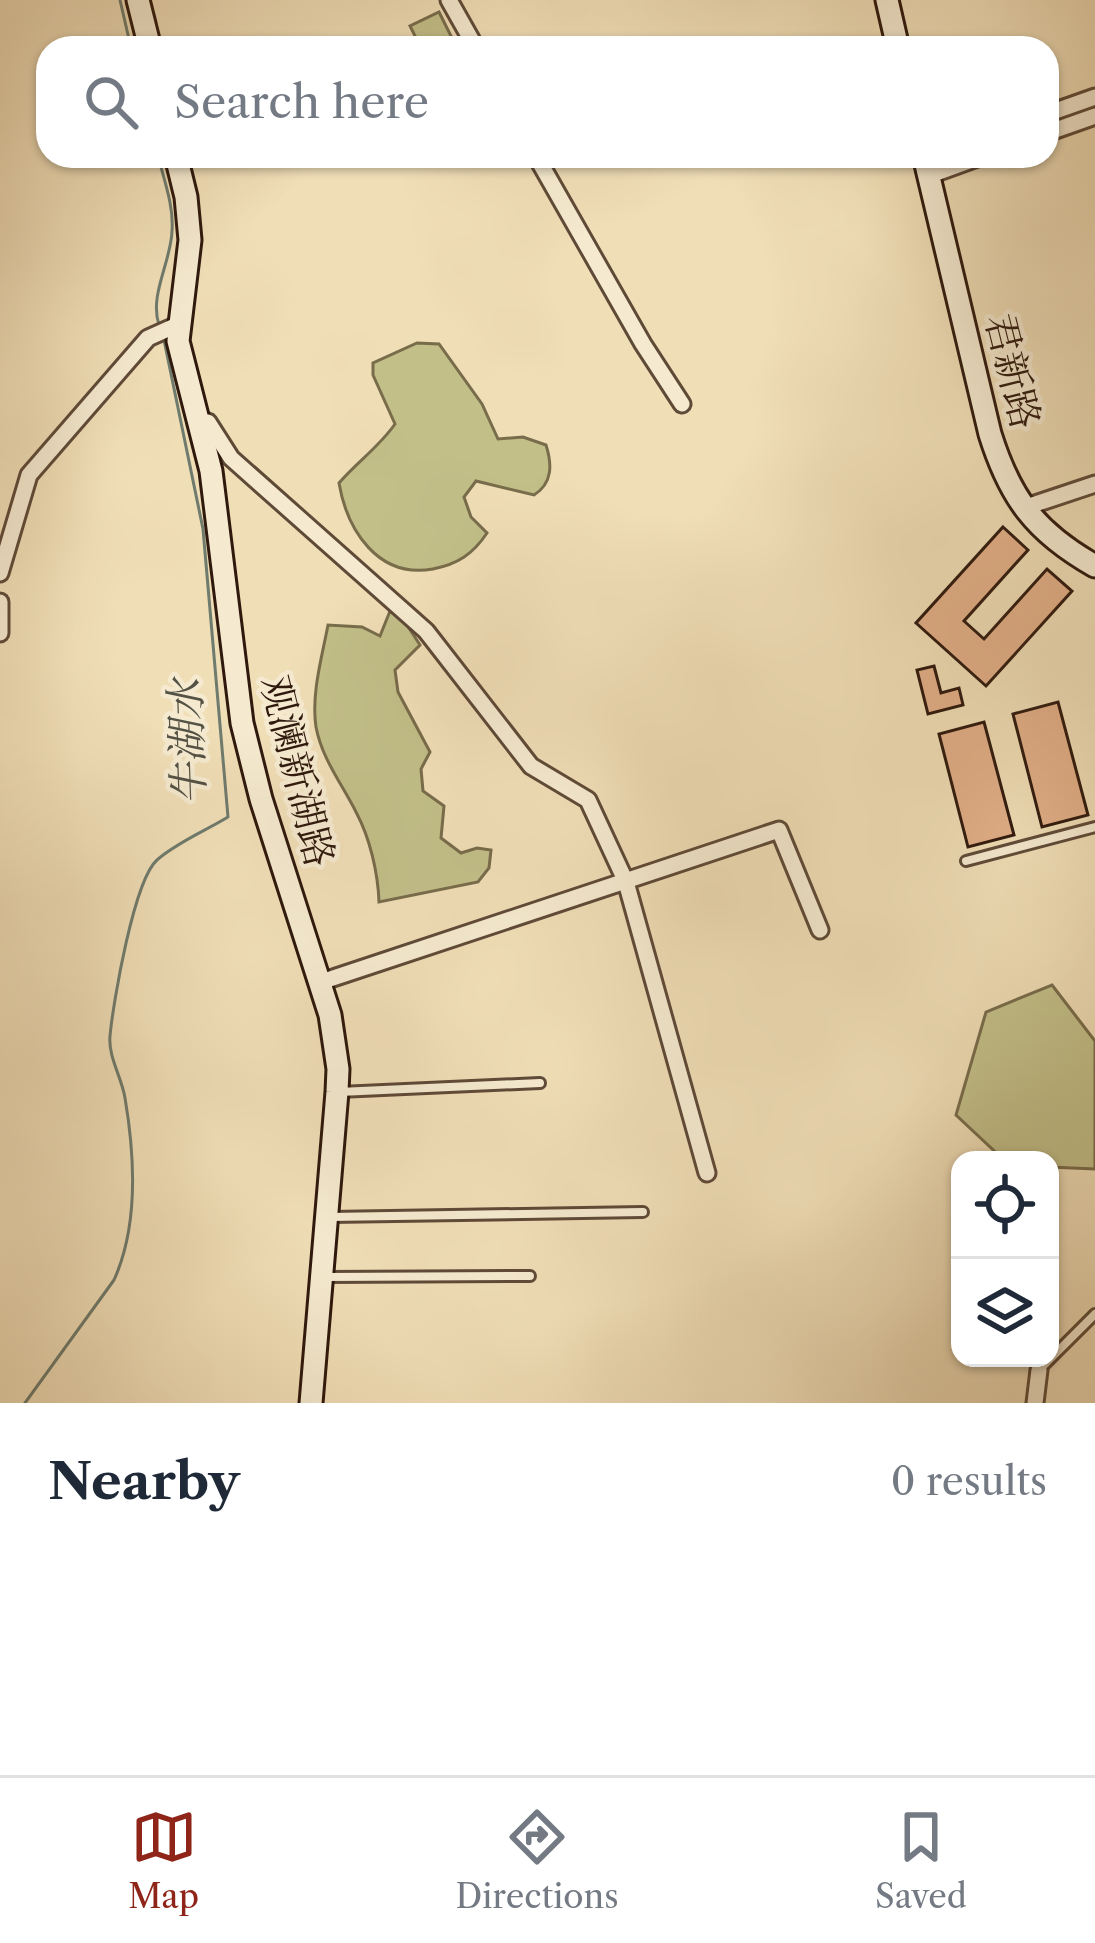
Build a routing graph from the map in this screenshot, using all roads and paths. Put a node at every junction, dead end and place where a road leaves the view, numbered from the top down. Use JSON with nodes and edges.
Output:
{"nodes":[{"id":1,"x":138,"y":0,"type":"edge"},
{"id":2,"x":449,"y":0,"type":"edge"},
{"id":3,"x":887,"y":0,"type":"edge"},
{"id":4,"x":147,"y":36,"type":"edge"},
{"id":5,"x":469,"y":36,"type":"edge"},
{"id":6,"x":895,"y":36,"type":"edge"},
{"id":7,"x":1095,"y":97,"type":"edge"},
{"id":8,"x":1059,"y":110,"type":"edge"},
{"id":9,"x":1095,"y":116,"type":"edge"},
{"id":10,"x":1059,"y":129,"type":"edge"},
{"id":11,"x":179,"y":168,"type":"edge"},
{"id":12,"x":543,"y":168,"type":"edge"},
{"id":13,"x":929,"y":168,"type":"edge"},
{"id":14,"x":173,"y":327,"type":"junction"},
{"id":15,"x":682,"y":404,"type":"dead end"},
{"id":16,"x":208,"y":422,"type":"dead end"},
{"id":17,"x":1095,"y":484,"type":"edge"},
{"id":18,"x":1023,"y":508,"type":"junction"},
{"id":19,"x":1095,"y":566,"type":"edge"},
{"id":20,"x":0,"y":573,"type":"edge"},
{"id":21,"x":0,"y":602,"type":"edge"},
{"id":22,"x":0,"y":633,"type":"edge"},
{"id":23,"x":1095,"y":827,"type":"edge"},
{"id":24,"x":966,"y":861,"type":"dead end"},
{"id":25,"x":626,"y":881,"type":"junction"},
{"id":26,"x":820,"y":930,"type":"dead end"},
{"id":27,"x":321,"y":982,"type":"junction"},
{"id":28,"x":540,"y":1083,"type":"dead end"},
{"id":29,"x":338,"y":1092,"type":"junction"},
{"id":30,"x":706,"y":1173,"type":"dead end"},
{"id":31,"x":644,"y":1211,"type":"dead end"},
{"id":32,"x":329,"y":1217,"type":"junction"},
{"id":33,"x":530,"y":1276,"type":"dead end"},
{"id":34,"x":324,"y":1277,"type":"junction"},
{"id":35,"x":1095,"y":1314,"type":"edge"},
{"id":36,"x":1060,"y":1349,"type":"joint"},
{"id":37,"x":1039,"y":1370,"type":"joint"},
{"id":38,"x":311,"y":1403,"type":"edge"},
{"id":39,"x":1035,"y":1403,"type":"edge"}],
"edges":[{"from":1,"to":4,"type":"street"},
{"from":2,"to":5,"type":"street"},
{"from":3,"to":6,"type":"street"},
{"from":7,"to":8,"type":"street"},
{"from":9,"to":10,"type":"street"},
{"from":11,"to":14,"type":"street","name":"观澜新湖路"},
{"from":12,"to":15,"type":"street"},
{"from":13,"to":18,"type":"street","name":"君新路"},
{"from":14,"to":20,"type":"street"},
{"from":14,"to":27,"type":"street","name":"观澜新湖路"},
{"from":16,"to":25,"type":"street"},
{"from":17,"to":18,"type":"street"},
{"from":18,"to":19,"type":"street","name":"君新路"},
{"from":21,"to":22,"type":"street"},
{"from":23,"to":24,"type":"lane"},
{"from":25,"to":26,"type":"street"},
{"from":25,"to":27,"type":"street"},
{"from":25,"to":30,"type":"street"},
{"from":27,"to":29,"type":"street","name":"观澜新湖路"},
{"from":28,"to":29,"type":"lane"},
{"from":29,"to":32,"type":"street","name":"观澜新湖路"},
{"from":31,"to":32,"type":"lane"},
{"from":32,"to":34,"type":"street","name":"观澜新湖路"},
{"from":33,"to":34,"type":"lane"},
{"from":34,"to":38,"type":"street","name":"观澜新湖路"},
{"from":35,"to":36,"type":"lane"},
{"from":36,"to":37,"type":"lane"},
{"from":37,"to":39,"type":"street"}]}
